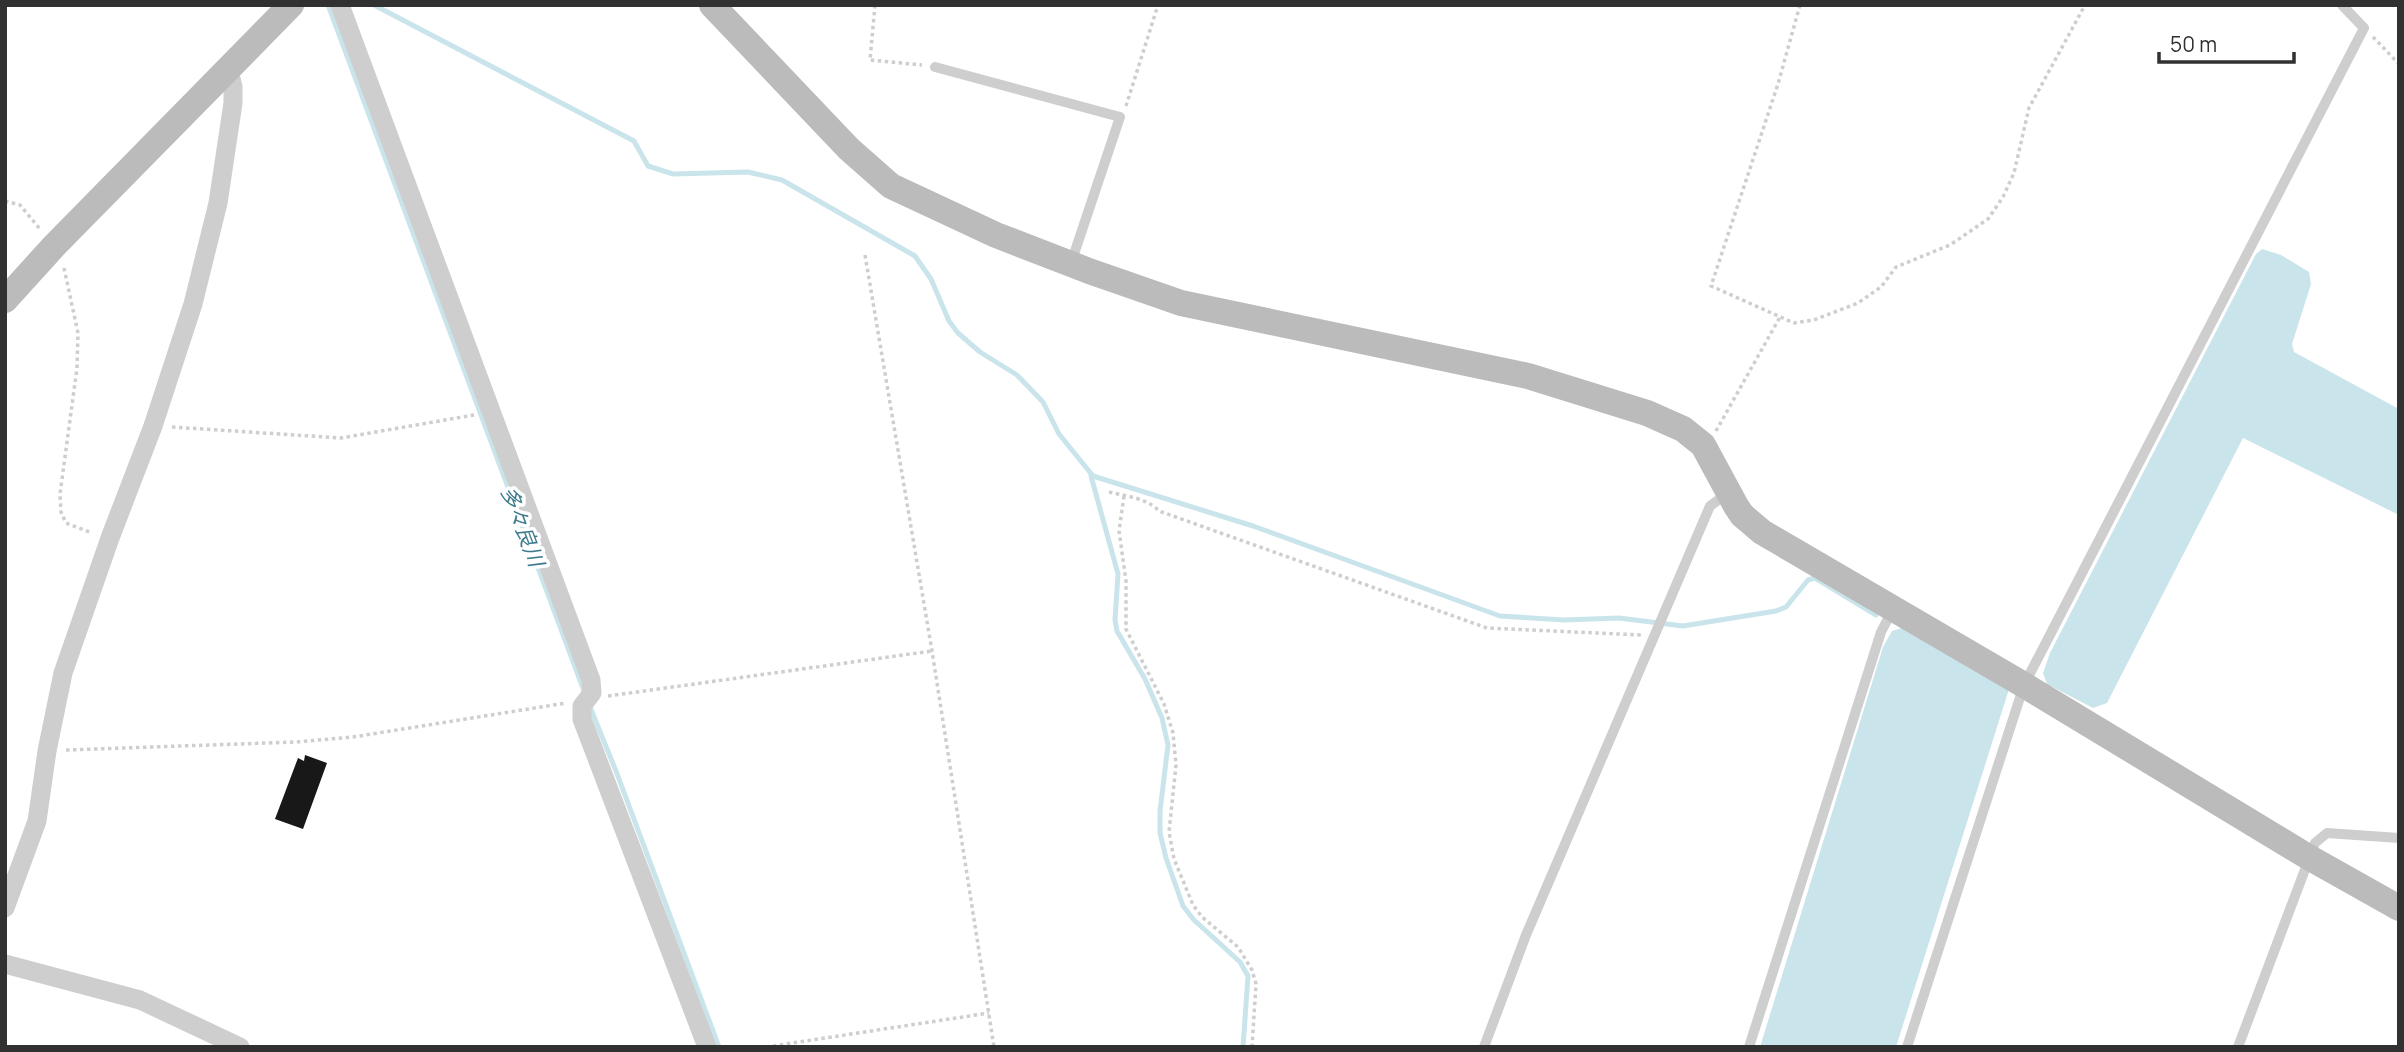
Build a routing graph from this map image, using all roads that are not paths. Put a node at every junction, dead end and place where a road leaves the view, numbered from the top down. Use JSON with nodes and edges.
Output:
{"nodes":[{"id":1,"x":291,"y":5,"type":"edge"},
{"id":2,"x":340,"y":5,"type":"edge"},
{"id":3,"x":712,"y":5,"type":"edge"},
{"id":4,"x":2342,"y":5,"type":"edge"},
{"id":5,"x":935,"y":67,"type":"road end"},
{"id":6,"x":229,"y":70,"type":"junction"},
{"id":7,"x":1071,"y":264,"type":"junction"},
{"id":8,"x":5,"y":300,"type":"edge"},
{"id":9,"x":1728,"y":492,"type":"junction"},
{"id":10,"x":1893,"y":609,"type":"junction"},
{"id":11,"x":2024,"y":685,"type":"junction"},
{"id":12,"x":2399,"y":838,"type":"edge"},
{"id":13,"x":2310,"y":858,"type":"junction"},
{"id":14,"x":5,"y":908,"type":"edge"},
{"id":15,"x":2399,"y":908,"type":"edge"},
{"id":16,"x":5,"y":964,"type":"edge"},
{"id":17,"x":240,"y":1047,"type":"edge"},
{"id":18,"x":707,"y":1047,"type":"edge"},
{"id":19,"x":1484,"y":1047,"type":"edge"},
{"id":20,"x":1749,"y":1047,"type":"edge"},
{"id":21,"x":1907,"y":1047,"type":"edge"},
{"id":22,"x":2238,"y":1047,"type":"edge"}],
"edges":[{"from":1,"to":6,"type":"street"},
{"from":2,"to":18,"type":"street"},
{"from":3,"to":7,"type":"street"},
{"from":4,"to":11,"type":"lane"},
{"from":5,"to":7,"type":"lane"},
{"from":6,"to":8,"type":"street"},
{"from":6,"to":14,"type":"street"},
{"from":7,"to":9,"type":"street"},
{"from":9,"to":10,"type":"street"},
{"from":9,"to":19,"type":"lane"},
{"from":10,"to":11,"type":"street"},
{"from":10,"to":20,"type":"lane"},
{"from":11,"to":13,"type":"street"},
{"from":11,"to":21,"type":"lane"},
{"from":12,"to":13,"type":"lane"},
{"from":13,"to":15,"type":"street"},
{"from":13,"to":22,"type":"lane"},
{"from":16,"to":17,"type":"street"}]}
